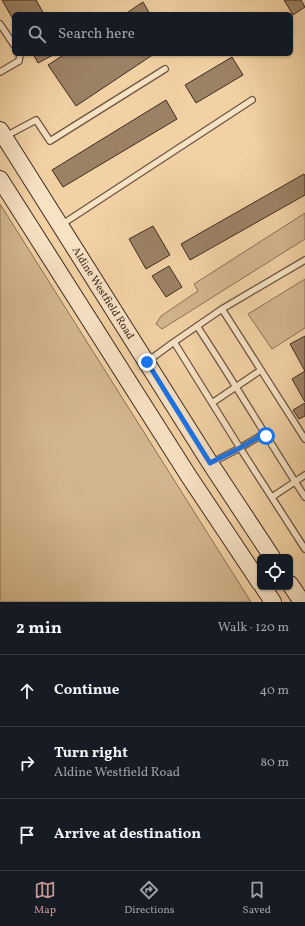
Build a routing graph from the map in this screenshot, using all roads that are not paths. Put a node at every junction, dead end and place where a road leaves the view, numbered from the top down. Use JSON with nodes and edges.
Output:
{"nodes":[{"id":1,"x":0,"y":24,"type":"edge"},
{"id":2,"x":12,"y":42,"type":"edge"},
{"id":3,"x":20,"y":56,"type":"edge"},
{"id":4,"x":165,"y":69,"type":"dead end"},
{"id":5,"x":0,"y":72,"type":"edge"},
{"id":6,"x":252,"y":100,"type":"dead end"},
{"id":7,"x":2,"y":134,"type":"edge"},
{"id":8,"x":0,"y":179,"type":"edge"},
{"id":9,"x":33,"y":181,"type":"junction"},
{"id":10,"x":10,"y":195,"type":"junction"},
{"id":11,"x":61,"y":225,"type":"junction"},
{"id":12,"x":305,"y":260,"type":"edge"},
{"id":13,"x":222,"y":309,"type":"junction"},
{"id":14,"x":121,"y":321,"type":"junction"},
{"id":15,"x":197,"y":326,"type":"junction"},
{"id":16,"x":98,"y":334,"type":"junction"},
{"id":17,"x":174,"y":342,"type":"junction"},
{"id":18,"x":147,"y":362,"type":"junction"},
{"id":19,"x":261,"y":370,"type":"junction"},
{"id":20,"x":236,"y":386,"type":"junction"},
{"id":21,"x":212,"y":403,"type":"junction"},
{"id":22,"x":265,"y":433,"type":"junction"},
{"id":23,"x":305,"y":439,"type":"edge"},
{"id":24,"x":240,"y":448,"type":"junction"},
{"id":25,"x":210,"y":463,"type":"junction"},
{"id":26,"x":188,"y":475,"type":"junction"},
{"id":27,"x":305,"y":475,"type":"edge"},
{"id":28,"x":295,"y":481,"type":"junction"},
{"id":29,"x":272,"y":497,"type":"junction"},
{"id":30,"x":305,"y":497,"type":"edge"},
{"id":31,"x":305,"y":549,"type":"edge"},
{"id":32,"x":270,"y":554,"type":"edge"},
{"id":33,"x":257,"y":578,"type":"edge"},
{"id":34,"x":293,"y":588,"type":"edge"},
{"id":35,"x":265,"y":590,"type":"edge"},
{"id":36,"x":301,"y":600,"type":"edge"},
{"id":37,"x":273,"y":602,"type":"edge"}],
"edges":[{"from":1,"to":2,"type":"lane"},
{"from":3,"to":5,"type":"lane"},
{"from":4,"to":7,"type":"lane"},
{"from":6,"to":11,"type":"lane"},
{"from":7,"to":9,"type":"main road","name":"Aldine Westfield Road"},
{"from":8,"to":10,"type":"main road"},
{"from":9,"to":10,"type":"main road"},
{"from":9,"to":11,"type":"main road","name":"Aldine Westfield Road"},
{"from":10,"to":16,"type":"main road"},
{"from":11,"to":14,"type":"main road","name":"Aldine Westfield Road"},
{"from":12,"to":13,"type":"lane"},
{"from":13,"to":15,"type":"lane"},
{"from":13,"to":19,"type":"lane"},
{"from":14,"to":16,"type":"main road"},
{"from":14,"to":18,"type":"main road","name":"Aldine Westfield Road"},
{"from":15,"to":17,"type":"lane"},
{"from":15,"to":20,"type":"lane"},
{"from":16,"to":26,"type":"main road"},
{"from":17,"to":18,"type":"lane"},
{"from":17,"to":21,"type":"lane"},
{"from":18,"to":25,"type":"main road","name":"Aldine Westfield Road"},
{"from":19,"to":20,"type":"lane"},
{"from":19,"to":23,"type":"lane"},
{"from":20,"to":21,"type":"lane"},
{"from":20,"to":22,"type":"lane"},
{"from":21,"to":24,"type":"lane"},
{"from":22,"to":24,"type":"lane"},
{"from":22,"to":28,"type":"lane"},
{"from":24,"to":25,"type":"lane"},
{"from":24,"to":29,"type":"lane"},
{"from":25,"to":26,"type":"main road"},
{"from":25,"to":32,"type":"main road","name":"Aldine Westfield Road"},
{"from":26,"to":33,"type":"main road"},
{"from":27,"to":28,"type":"lane"},
{"from":28,"to":29,"type":"lane"},
{"from":28,"to":30,"type":"lane"},
{"from":29,"to":31,"type":"lane"},
{"from":34,"to":36,"type":"main road"},
{"from":35,"to":37,"type":"main road"}]}
